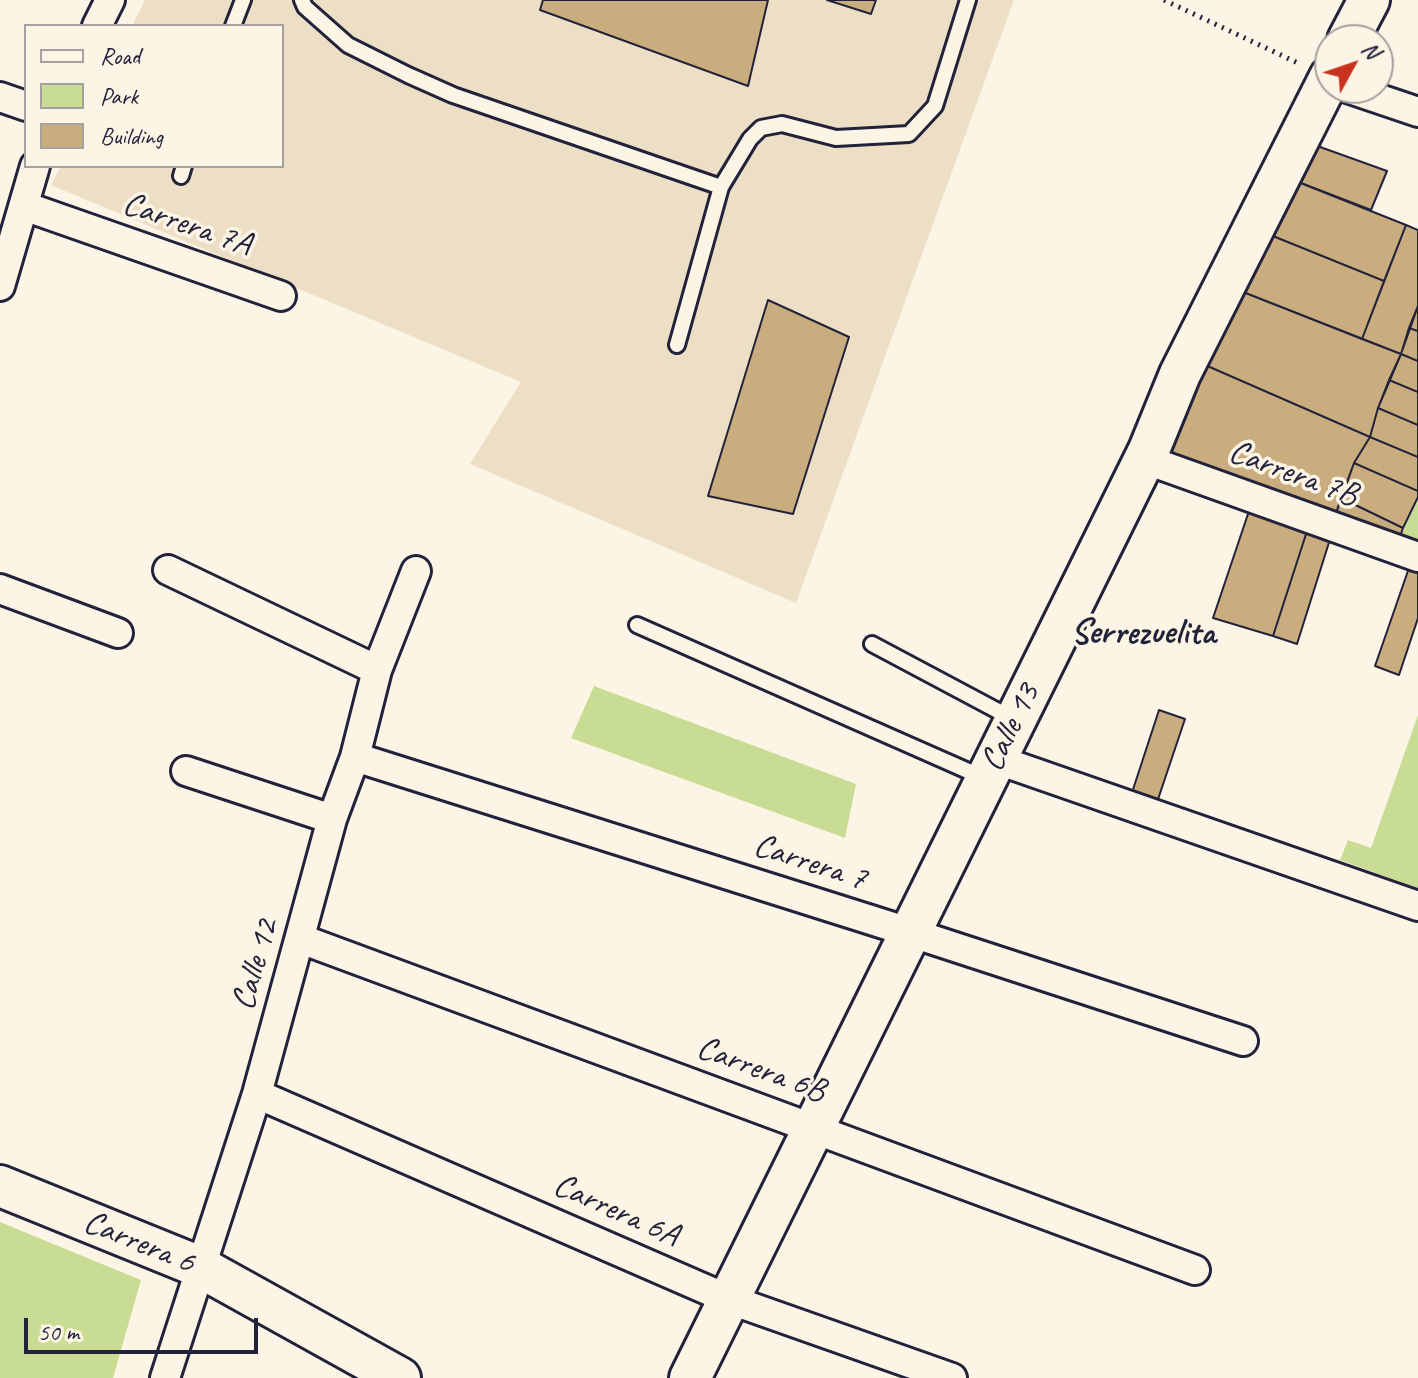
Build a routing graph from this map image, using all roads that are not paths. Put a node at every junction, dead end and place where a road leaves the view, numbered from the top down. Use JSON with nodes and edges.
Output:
{"nodes":[{"id":1,"x":110,"y":0,"type":"edge"},
{"id":2,"x":243,"y":0,"type":"edge"},
{"id":3,"x":302,"y":0,"type":"edge"},
{"id":4,"x":968,"y":0,"type":"edge"},
{"id":5,"x":1369,"y":0,"type":"edge"},
{"id":6,"x":98,"y":24,"type":"edge"},
{"id":7,"x":234,"y":24,"type":"edge"},
{"id":8,"x":1356,"y":24,"type":"edge"},
{"id":9,"x":0,"y":97,"type":"edge"},
{"id":10,"x":1394,"y":103,"type":"edge"},
{"id":11,"x":1322,"y":104,"type":"edge"},
{"id":12,"x":24,"y":105,"type":"edge"},
{"id":13,"x":1418,"y":112,"type":"edge"},
{"id":14,"x":34,"y":168,"type":"edge"},
{"id":15,"x":721,"y":187,"type":"junction"},
{"id":16,"x":24,"y":206,"type":"junction"},
{"id":17,"x":0,"y":286,"type":"edge"},
{"id":18,"x":281,"y":296,"type":"dead end"},
{"id":19,"x":677,"y":345,"type":"dead end"},
{"id":20,"x":1144,"y":459,"type":"junction"},
{"id":21,"x":1418,"y":557,"type":"edge"},
{"id":22,"x":168,"y":570,"type":"dead end"},
{"id":23,"x":416,"y":571,"type":"dead end"},
{"id":24,"x":0,"y":589,"type":"edge"},
{"id":25,"x":637,"y":625,"type":"dead end"},
{"id":26,"x":118,"y":633,"type":"dead end"},
{"id":27,"x":872,"y":644,"type":"dead end"},
{"id":28,"x":377,"y":670,"type":"junction"},
{"id":29,"x":1015,"y":720,"type":"junction"},
{"id":30,"x":355,"y":757,"type":"junction"},
{"id":31,"x":990,"y":769,"type":"junction"},
{"id":32,"x":186,"y":771,"type":"dead end"},
{"id":33,"x":332,"y":819,"type":"junction"},
{"id":34,"x":1418,"y":906,"type":"edge"},
{"id":35,"x":909,"y":932,"type":"junction"},
{"id":36,"x":301,"y":939,"type":"junction"},
{"id":37,"x":1243,"y":1041,"type":"dead end"},
{"id":38,"x":257,"y":1094,"type":"junction"},
{"id":39,"x":813,"y":1127,"type":"junction"},
{"id":40,"x":0,"y":1186,"type":"edge"},
{"id":41,"x":200,"y":1267,"type":"junction"},
{"id":42,"x":1195,"y":1270,"type":"dead end"},
{"id":43,"x":728,"y":1299,"type":"junction"},
{"id":44,"x":165,"y":1378,"type":"edge"},
{"id":45,"x":400,"y":1378,"type":"edge"},
{"id":46,"x":690,"y":1378,"type":"edge"},
{"id":47,"x":952,"y":1378,"type":"edge"}],
"edges":[{"from":1,"to":6,"type":"street"},
{"from":2,"to":7,"type":"lane"},
{"from":3,"to":15,"type":"lane"},
{"from":4,"to":15,"type":"lane"},
{"from":5,"to":8,"type":"main road"},
{"from":9,"to":12,"type":"street"},
{"from":10,"to":13,"type":"street"},
{"from":11,"to":20,"type":"main road","name":"Calle 13"},
{"from":14,"to":16,"type":"street"},
{"from":15,"to":19,"type":"lane"},
{"from":16,"to":17,"type":"street"},
{"from":16,"to":18,"type":"street","name":"Carrera 7A"},
{"from":20,"to":21,"type":"street","name":"Carrera 7B"},
{"from":20,"to":29,"type":"main road","name":"Calle 13"},
{"from":22,"to":28,"type":"street"},
{"from":23,"to":28,"type":"street","name":"Calle 12"},
{"from":24,"to":26,"type":"street"},
{"from":25,"to":31,"type":"lane"},
{"from":27,"to":29,"type":"lane"},
{"from":28,"to":30,"type":"street","name":"Calle 12"},
{"from":29,"to":31,"type":"main road","name":"Calle 13"},
{"from":30,"to":33,"type":"street","name":"Calle 12"},
{"from":30,"to":35,"type":"street","name":"Carrera 7"},
{"from":31,"to":34,"type":"street"},
{"from":31,"to":35,"type":"main road","name":"Calle 13"},
{"from":32,"to":33,"type":"street"},
{"from":33,"to":36,"type":"street","name":"Calle 12"},
{"from":35,"to":37,"type":"street","name":"Carrera 7"},
{"from":35,"to":39,"type":"main road","name":"Calle 13"},
{"from":36,"to":38,"type":"street","name":"Calle 12"},
{"from":36,"to":39,"type":"street","name":"Carrera 6B"},
{"from":38,"to":41,"type":"street","name":"Calle 12"},
{"from":38,"to":43,"type":"street","name":"Carrera 6A"},
{"from":39,"to":42,"type":"street","name":"Carrera 6B"},
{"from":39,"to":43,"type":"main road","name":"Calle 13"},
{"from":40,"to":41,"type":"main road","name":"Carrera 6"},
{"from":41,"to":44,"type":"street","name":"Calle 12"},
{"from":41,"to":45,"type":"main road","name":"Carrera 6"},
{"from":43,"to":46,"type":"main road","name":"Calle 13"},
{"from":43,"to":47,"type":"street","name":"Carrera 6A"}]}
